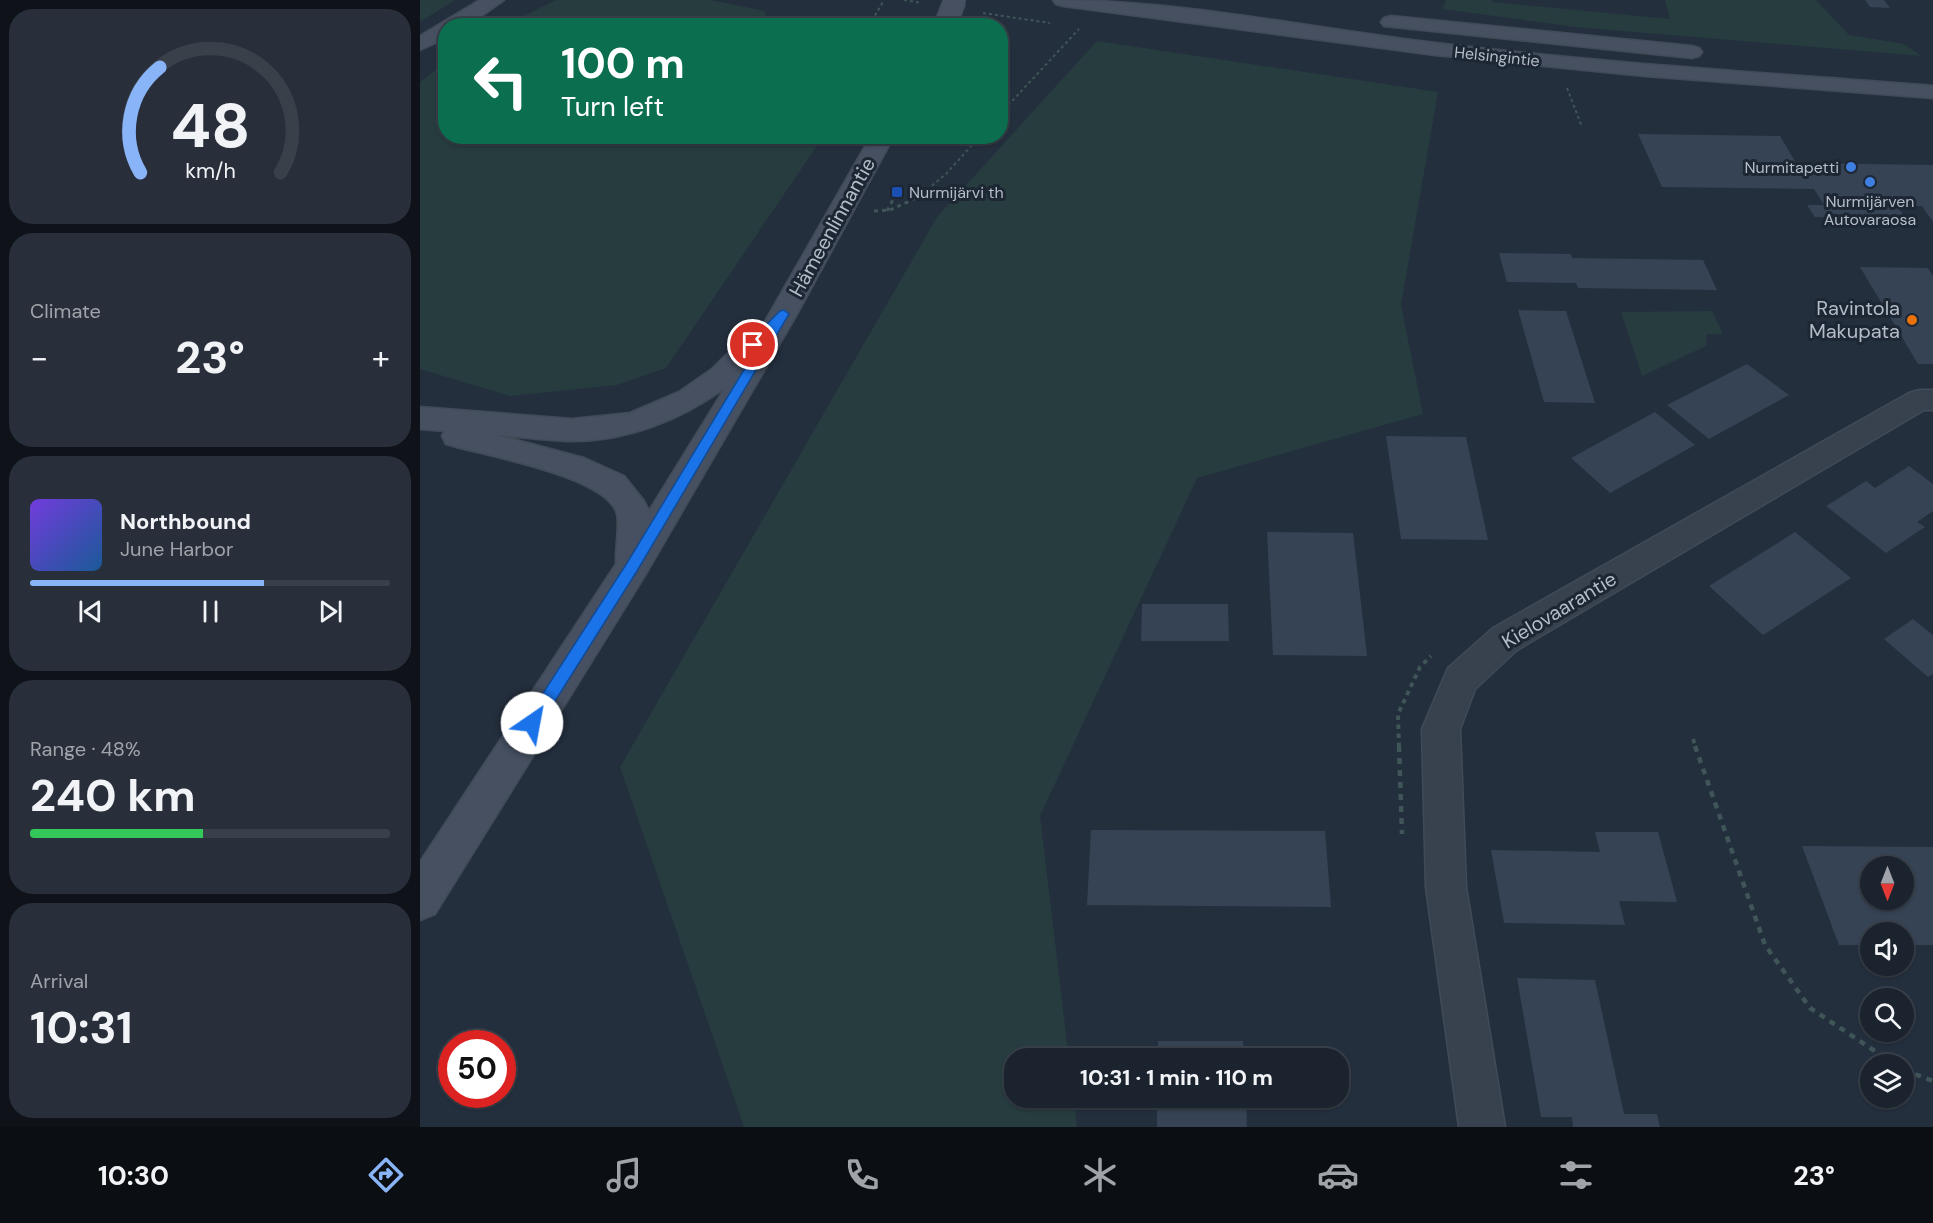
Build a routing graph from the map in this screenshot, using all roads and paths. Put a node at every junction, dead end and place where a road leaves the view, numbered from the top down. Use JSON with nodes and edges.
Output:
{"nodes":[{"id":1,"x":494,"y":0,"type":"edge"},
{"id":2,"x":884,"y":0,"type":"edge"},
{"id":3,"x":955,"y":0,"type":"edge"},
{"id":4,"x":1063,"y":0,"type":"edge"},
{"id":5,"x":465,"y":18,"type":"edge"},
{"id":6,"x":874,"y":18,"type":"edge"},
{"id":7,"x":948,"y":18,"type":"edge"},
{"id":8,"x":1379,"y":23,"type":"junction"},
{"id":9,"x":1079,"y":28,"type":"dead end"},
{"id":10,"x":438,"y":34,"type":"edge"},
{"id":11,"x":420,"y":45,"type":"edge"},
{"id":12,"x":1707,"y":53,"type":"dead end"},
{"id":13,"x":1566,"y":86,"type":"dead end"},
{"id":14,"x":1933,"y":92,"type":"edge"},
{"id":15,"x":1008,"y":105,"type":"edge"},
{"id":16,"x":1582,"y":127,"type":"dead end"},
{"id":17,"x":879,"y":144,"type":"edge"},
{"id":18,"x":973,"y":144,"type":"edge"},
{"id":19,"x":897,"y":192,"type":"dead end"},
{"id":20,"x":842,"y":210,"type":"junction"},
{"id":21,"x":887,"y":212,"type":"junction"},
{"id":22,"x":784,"y":314,"type":"junction"},
{"id":23,"x":1933,"y":400,"type":"edge"},
{"id":24,"x":420,"y":418,"type":"edge"},
{"id":25,"x":420,"y":427,"type":"edge"},
{"id":26,"x":632,"y":567,"type":"junction"},
{"id":27,"x":1433,"y":653,"type":"dead end"},
{"id":28,"x":1693,"y":738,"type":"dead end"},
{"id":29,"x":1404,"y":844,"type":"dead end"},
{"id":30,"x":420,"y":899,"type":"edge"},
{"id":31,"x":1879,"y":1054,"type":"edge"},
{"id":32,"x":1914,"y":1074,"type":"edge"},
{"id":33,"x":1933,"y":1081,"type":"edge"},
{"id":34,"x":1482,"y":1127,"type":"edge"}],
"edges":[{"from":1,"to":5,"type":"main road"},
{"from":2,"to":6,"type":"path"},
{"from":3,"to":7,"type":"main road","bridge":true},
{"from":4,"to":8,"type":"main road","name":"Helsingintie"},
{"from":8,"to":12,"type":"main road","name":"Helsingintie"},
{"from":8,"to":14,"type":"main road","name":"Helsingintie"},
{"from":9,"to":15,"type":"path"},
{"from":10,"to":11,"type":"main road"},
{"from":13,"to":16,"type":"path"},
{"from":17,"to":20,"type":"main road","name":"Hämeenlinnantie"},
{"from":18,"to":21,"type":"path"},
{"from":19,"to":21,"type":"path"},
{"from":20,"to":21,"type":"path"},
{"from":20,"to":22,"type":"main road","name":"Hämeenlinnantie"},
{"from":22,"to":24,"type":"main road"},
{"from":22,"to":26,"type":"main road","name":"Hämeenlinnantie"},
{"from":23,"to":34,"type":"street","name":"Kielovaarantie"},
{"from":25,"to":26,"type":"main road"},
{"from":26,"to":30,"type":"main road","name":"Hämeenlinnantie"},
{"from":27,"to":29,"type":"path"},
{"from":28,"to":31,"type":"path"},
{"from":32,"to":33,"type":"path"}]}
